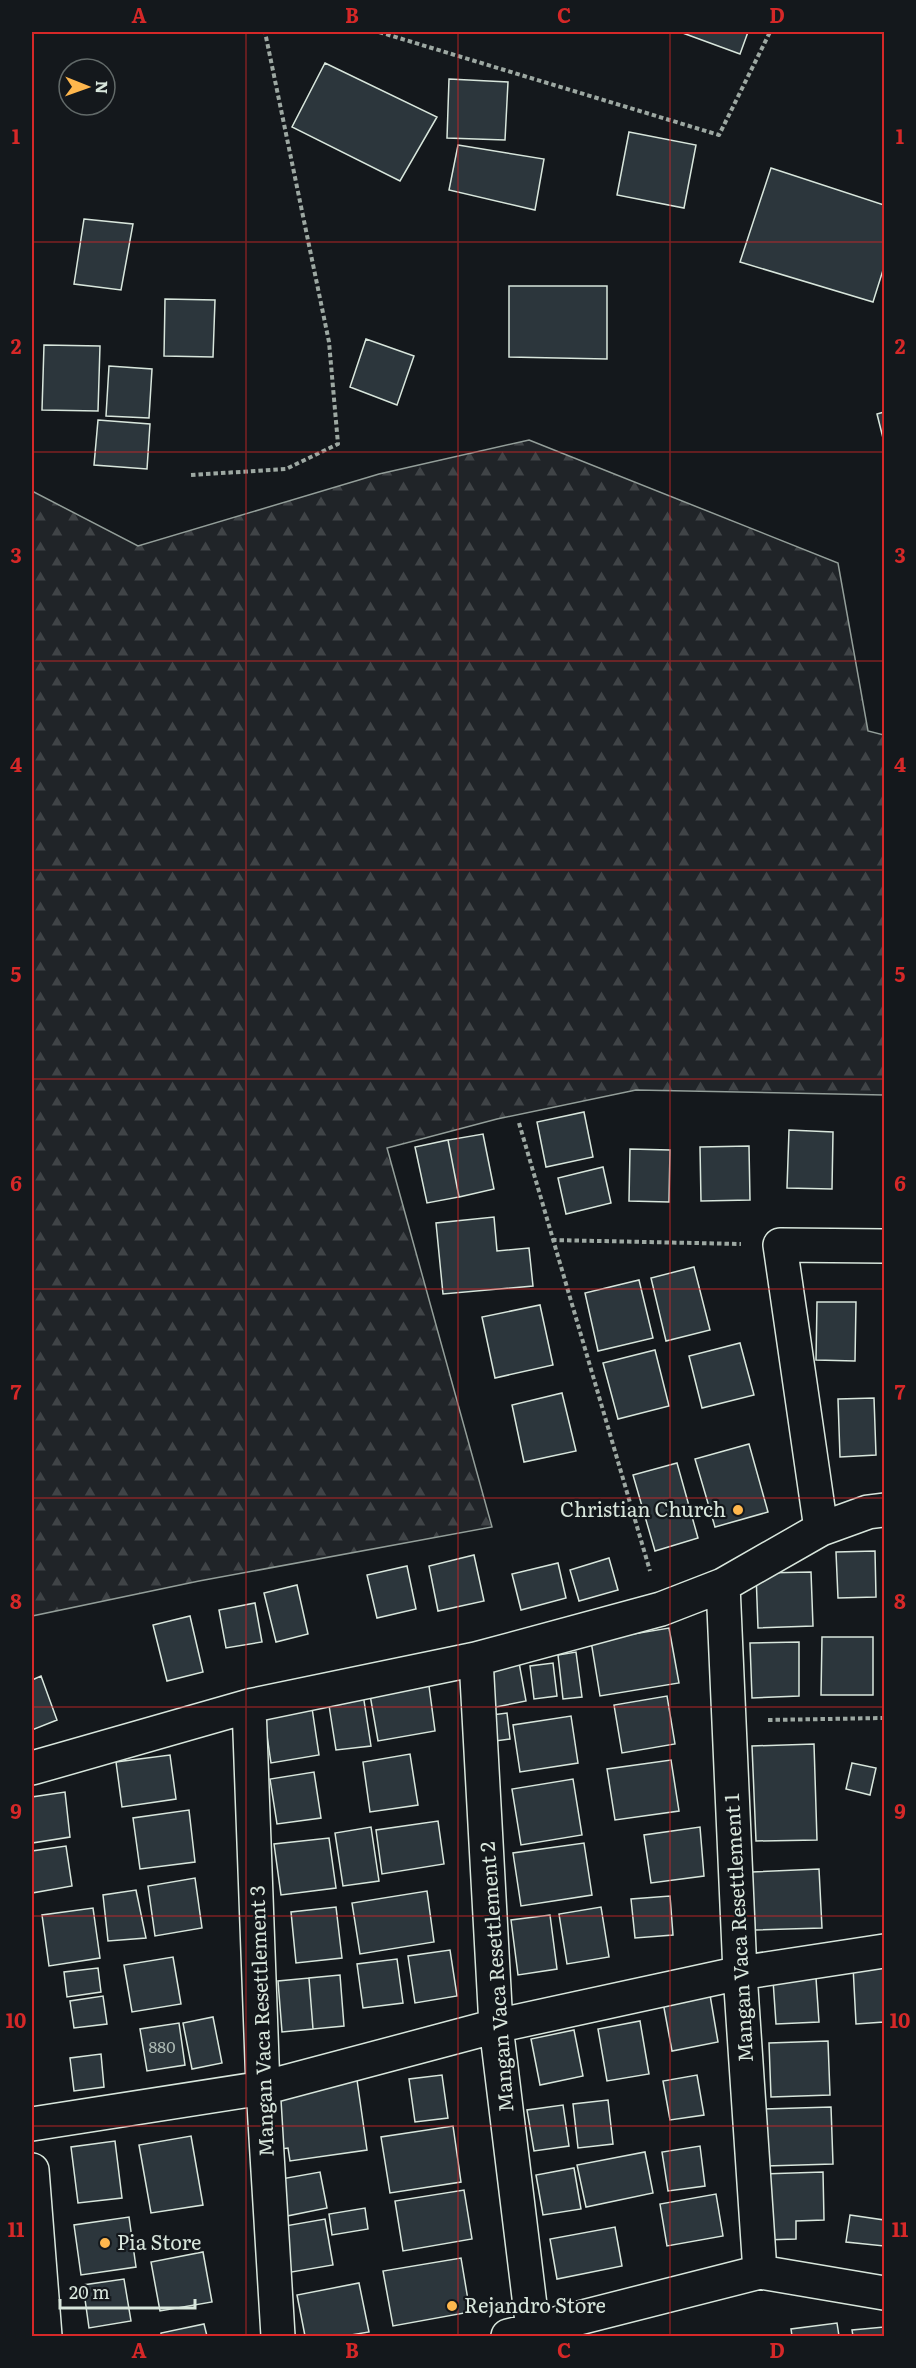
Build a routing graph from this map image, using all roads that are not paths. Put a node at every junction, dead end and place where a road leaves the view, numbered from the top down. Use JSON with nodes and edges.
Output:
{"nodes":[{"id":1,"x":885,"y":1246,"type":"edge"},
{"id":2,"x":885,"y":1510,"type":"edge"},
{"id":3,"x":821,"y":1529,"type":"junction"},
{"id":4,"x":723,"y":1585,"type":"junction"},
{"id":5,"x":476,"y":1659,"type":"junction"},
{"id":6,"x":249,"y":1706,"type":"junction"},
{"id":7,"x":32,"y":1768,"type":"edge"},
{"id":8,"x":885,"y":1951,"type":"edge"},
{"id":9,"x":740,"y":1973,"type":"junction"},
{"id":10,"x":496,"y":2026,"type":"junction"},
{"id":11,"x":263,"y":2088,"type":"junction"},
{"id":12,"x":32,"y":2124,"type":"edge"},
{"id":13,"x":32,"y":2170,"type":"edge"},
{"id":14,"x":760,"y":2272,"type":"junction"},
{"id":15,"x":885,"y":2293,"type":"edge"},
{"id":16,"x":520,"y":2333,"type":"edge"},
{"id":17,"x":45,"y":2337,"type":"edge"},
{"id":18,"x":278,"y":2337,"type":"edge"}],
"edges":[{"from":1,"to":3,"type":"street"},
{"from":2,"to":3,"type":"street"},
{"from":3,"to":4,"type":"street"},
{"from":4,"to":5,"type":"street"},
{"from":4,"to":9,"type":"street","name":"Mangan Vaca Resettlement 1"},
{"from":5,"to":6,"type":"street"},
{"from":5,"to":10,"type":"street","name":"Mangan Vaca Resettlement 2"},
{"from":6,"to":7,"type":"street"},
{"from":6,"to":11,"type":"street","name":"Mangan Vaca Resettlement 3"},
{"from":8,"to":9,"type":"street"},
{"from":9,"to":10,"type":"street"},
{"from":9,"to":14,"type":"street","name":"Mangan Vaca Resettlement 1"},
{"from":10,"to":11,"type":"street"},
{"from":10,"to":16,"type":"street","name":"Mangan Vaca Resettlement 2"},
{"from":11,"to":12,"type":"street"},
{"from":11,"to":18,"type":"street","name":"Mangan Vaca Resettlement 3"},
{"from":13,"to":17,"type":"street"},
{"from":14,"to":15,"type":"street"},
{"from":14,"to":16,"type":"street"}]}
